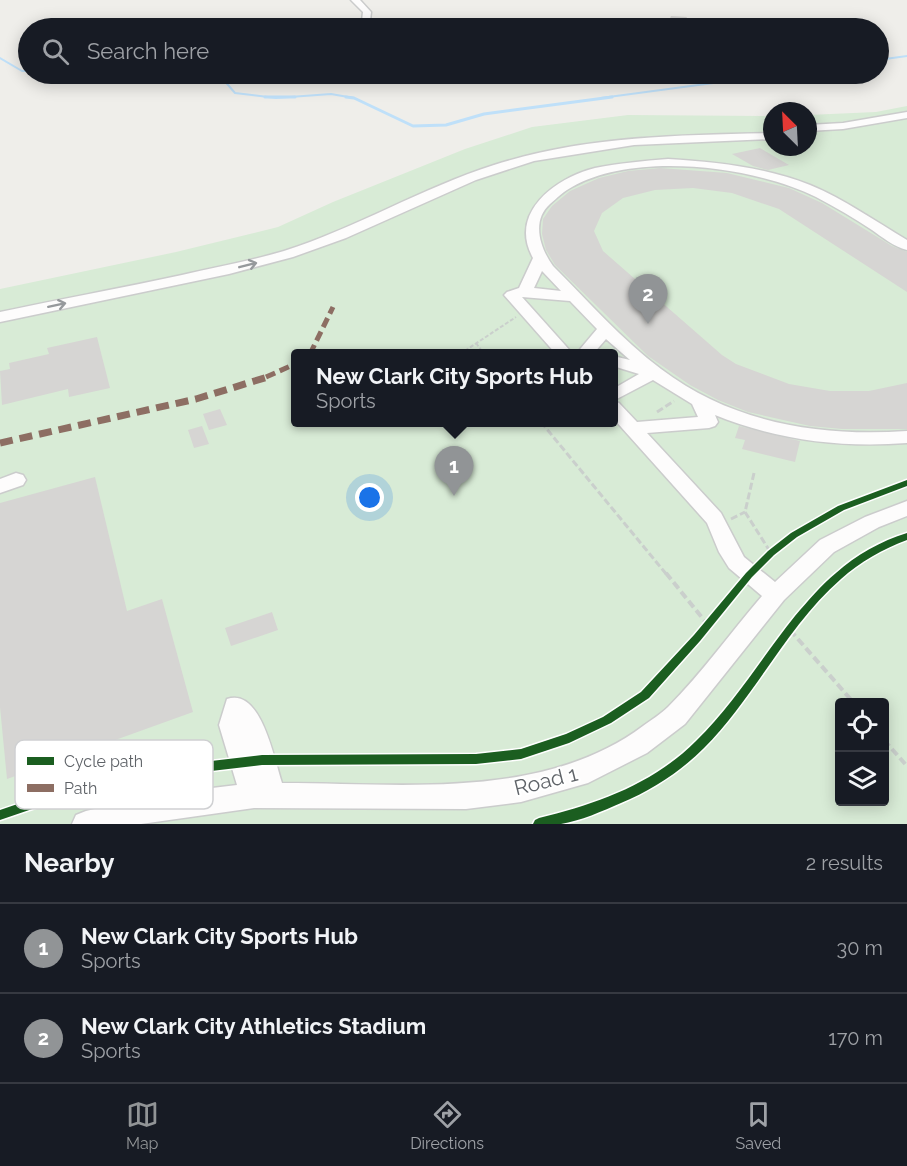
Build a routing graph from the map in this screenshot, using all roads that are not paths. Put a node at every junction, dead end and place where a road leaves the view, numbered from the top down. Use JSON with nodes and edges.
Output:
{"nodes":[{"id":1,"x":355,"y":0,"type":"edge"},
{"id":2,"x":366,"y":18,"type":"edge"},
{"id":3,"x":907,"y":115,"type":"edge"},
{"id":4,"x":907,"y":123,"type":"edge"},
{"id":5,"x":817,"y":127,"type":"edge"},
{"id":6,"x":763,"y":129,"type":"edge"},
{"id":7,"x":817,"y":134,"type":"edge"},
{"id":8,"x":763,"y":136,"type":"edge"},
{"id":9,"x":907,"y":246,"type":"edge"},
{"id":10,"x":540,"y":260,"type":"junction"},
{"id":11,"x":525,"y":291,"type":"junction"},
{"id":12,"x":576,"y":297,"type":"junction"},
{"id":13,"x":0,"y":305,"type":"edge"},
{"id":14,"x":0,"y":317,"type":"edge"},
{"id":15,"x":607,"y":328,"type":"junction"},
{"id":16,"x":561,"y":349,"type":"edge"},
{"id":17,"x":588,"y":349,"type":"edge"},
{"id":18,"x":618,"y":363,"type":"edge"},
{"id":19,"x":654,"y":372,"type":"junction"},
{"id":20,"x":618,"y":393,"type":"edge"},
{"id":21,"x":699,"y":400,"type":"junction"},
{"id":22,"x":618,"y":413,"type":"edge"},
{"id":23,"x":632,"y":428,"type":"junction"},
{"id":24,"x":907,"y":437,"type":"edge"},
{"id":25,"x":907,"y":508,"type":"edge"},
{"id":26,"x":776,"y":594,"type":"junction"},
{"id":27,"x":213,"y":801,"type":"edge"},
{"id":28,"x":150,"y":809,"type":"edge"},
{"id":29,"x":86,"y":824,"type":"edge"}],
"edges":[{"from":1,"to":2,"type":"street"},
{"from":3,"to":5,"type":"street"},
{"from":4,"to":7,"type":"street"},
{"from":6,"to":13,"type":"street"},
{"from":14,"to":8,"type":"street","one_way":true},
{"from":9,"to":10,"type":"street"},
{"from":10,"to":11,"type":"street"},
{"from":10,"to":12,"type":"street"},
{"from":11,"to":12,"type":"street"},
{"from":11,"to":16,"type":"street"},
{"from":12,"to":15,"type":"street"},
{"from":15,"to":17,"type":"street"},
{"from":15,"to":19,"type":"street"},
{"from":18,"to":19,"type":"street"},
{"from":19,"to":20,"type":"street"},
{"from":19,"to":21,"type":"street"},
{"from":21,"to":23,"type":"street"},
{"from":21,"to":24,"type":"street"},
{"from":22,"to":23,"type":"street"},
{"from":23,"to":26,"type":"street"},
{"from":25,"to":26,"type":"street","name":"Road 1"},
{"from":26,"to":27,"type":"street","name":"Road 1"},
{"from":28,"to":29,"type":"street","name":"Road 1"}]}
